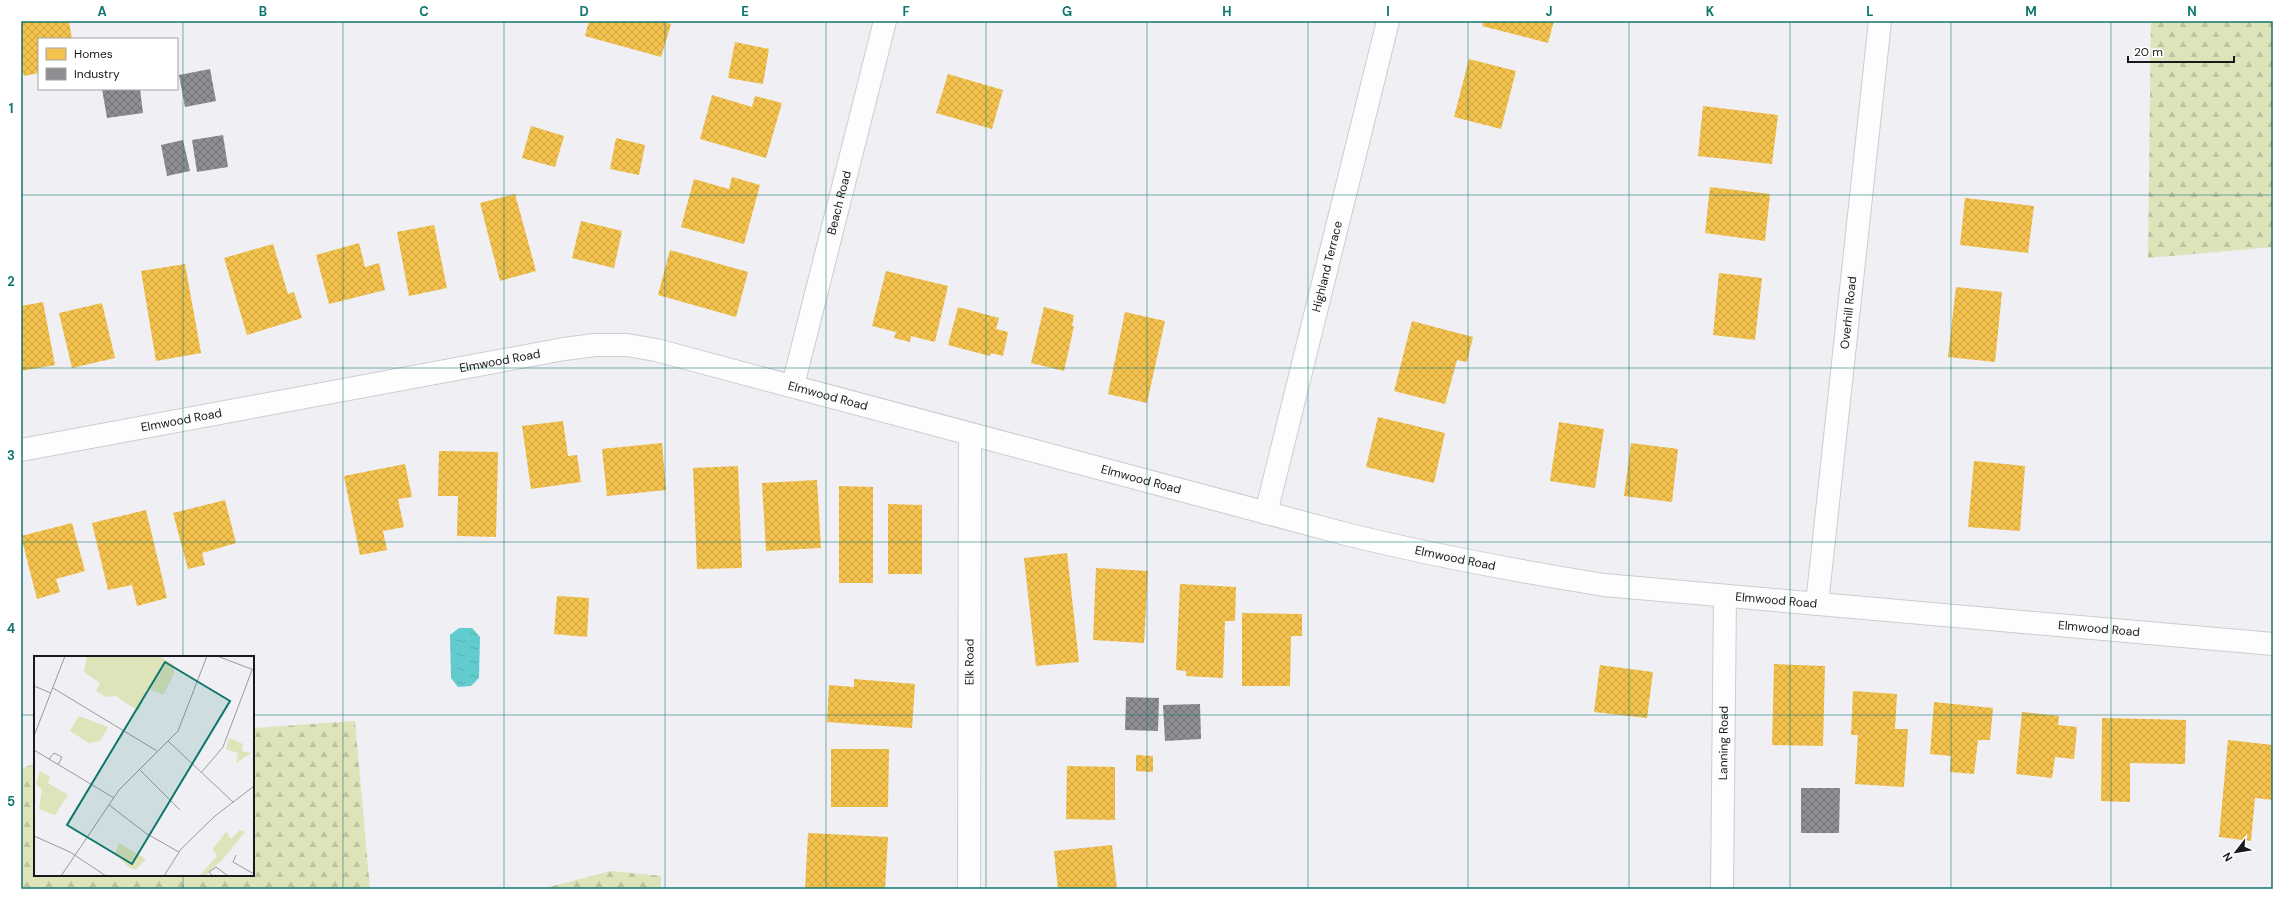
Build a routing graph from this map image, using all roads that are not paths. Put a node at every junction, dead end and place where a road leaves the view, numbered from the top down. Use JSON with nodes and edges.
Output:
{"nodes":[{"id":1,"x":885,"y":21,"type":"edge"},
{"id":2,"x":1388,"y":21,"type":"edge"},
{"id":3,"x":1880,"y":21,"type":"edge"},
{"id":4,"x":793,"y":385,"type":"junction"},
{"id":5,"x":970,"y":434,"type":"junction"},
{"id":6,"x":21,"y":450,"type":"edge"},
{"id":7,"x":1266,"y":512,"type":"junction"},
{"id":8,"x":1725,"y":596,"type":"junction"},
{"id":9,"x":1817,"y":604,"type":"junction"},
{"id":10,"x":2273,"y":644,"type":"edge"},
{"id":11,"x":969,"y":889,"type":"edge"},
{"id":12,"x":1722,"y":889,"type":"edge"}],
"edges":[{"from":1,"to":4,"type":"street","name":"Beach Road"},
{"from":2,"to":7,"type":"street","name":"Highland Terrace"},
{"from":3,"to":9,"type":"street","name":"Overhill Road"},
{"from":4,"to":5,"type":"street","name":"Elmwood Road"},
{"from":4,"to":6,"type":"street","name":"Elmwood Road"},
{"from":5,"to":7,"type":"street","name":"Elmwood Road"},
{"from":5,"to":11,"type":"street","name":"Elk Road"},
{"from":7,"to":8,"type":"street","name":"Elmwood Road"},
{"from":8,"to":9,"type":"street","name":"Elmwood Road"},
{"from":8,"to":12,"type":"street","name":"Lanning Road"},
{"from":9,"to":10,"type":"street","name":"Elmwood Road"}]}
